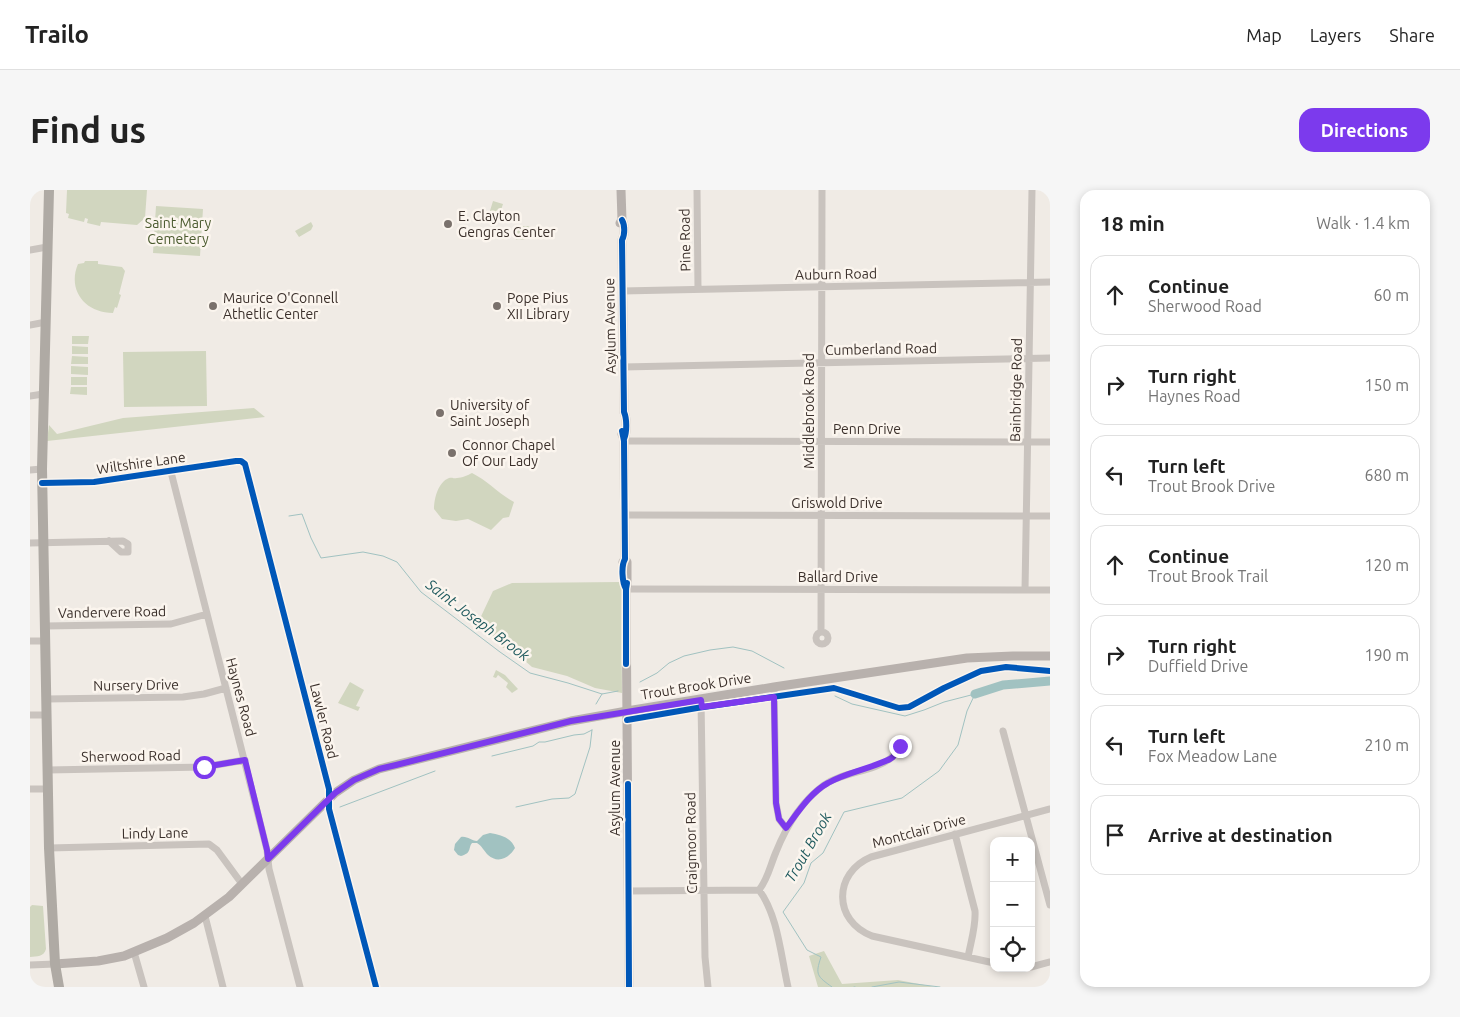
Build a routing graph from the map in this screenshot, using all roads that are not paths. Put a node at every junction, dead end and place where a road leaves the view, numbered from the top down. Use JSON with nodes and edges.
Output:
{"nodes":[{"id":1,"x":49,"y":190,"type":"edge"},
{"id":2,"x":621,"y":190,"type":"edge"},
{"id":3,"x":697,"y":190,"type":"edge"},
{"id":4,"x":822,"y":190,"type":"edge"},
{"id":5,"x":1032,"y":190,"type":"edge"},
{"id":6,"x":48,"y":247,"type":"junction"},
{"id":7,"x":30,"y":250,"type":"edge"},
{"id":8,"x":1050,"y":282,"type":"edge"},
{"id":9,"x":1030,"y":283,"type":"junction"},
{"id":10,"x":822,"y":287,"type":"junction"},
{"id":11,"x":698,"y":289,"type":"junction"},
{"id":12,"x":622,"y":291,"type":"junction"},
{"id":13,"x":46,"y":322,"type":"junction"},
{"id":14,"x":30,"y":325,"type":"edge"},
{"id":15,"x":1050,"y":358,"type":"edge"},
{"id":16,"x":1029,"y":359,"type":"junction"},
{"id":17,"x":822,"y":363,"type":"junction"},
{"id":18,"x":623,"y":367,"type":"junction"},
{"id":19,"x":43,"y":394,"type":"junction"},
{"id":20,"x":30,"y":396,"type":"edge"},
{"id":21,"x":624,"y":440,"type":"junction"},
{"id":22,"x":822,"y":441,"type":"junction"},
{"id":23,"x":1027,"y":442,"type":"junction"},
{"id":24,"x":1050,"y":442,"type":"edge"},
{"id":25,"x":243,"y":462,"type":"joint"},
{"id":26,"x":42,"y":469,"type":"junction"},
{"id":27,"x":30,"y":470,"type":"edge"},
{"id":28,"x":171,"y":472,"type":"junction"},
{"id":29,"x":42,"y":483,"type":"junction"},
{"id":30,"x":624,"y":515,"type":"junction"},
{"id":31,"x":821,"y":516,"type":"junction"},
{"id":32,"x":1026,"y":516,"type":"junction"},
{"id":33,"x":1050,"y":516,"type":"edge"},
{"id":34,"x":109,"y":541,"type":"dead end"},
{"id":35,"x":30,"y":543,"type":"edge"},
{"id":36,"x":44,"y":543,"type":"junction"},
{"id":37,"x":626,"y":590,"type":"junction"},
{"id":38,"x":821,"y":590,"type":"junction"},
{"id":39,"x":1025,"y":590,"type":"junction"},
{"id":40,"x":1050,"y":590,"type":"edge"},
{"id":41,"x":207,"y":614,"type":"junction"},
{"id":42,"x":46,"y":626,"type":"junction"},
{"id":43,"x":821,"y":632,"type":"dead end"},
{"id":44,"x":46,"y":640,"type":"junction"},
{"id":45,"x":30,"y":641,"type":"edge"},
{"id":46,"x":1050,"y":656,"type":"edge"},
{"id":47,"x":774,"y":687,"type":"junction"},
{"id":48,"x":226,"y":688,"type":"junction"},
{"id":49,"x":46,"y":699,"type":"junction"},
{"id":50,"x":701,"y":700,"type":"junction"},
{"id":51,"x":627,"y":711,"type":"junction"},
{"id":52,"x":30,"y":715,"type":"edge"},
{"id":53,"x":46,"y":715,"type":"junction"},
{"id":54,"x":1004,"y":731,"type":"dead end"},
{"id":55,"x":903,"y":739,"type":"dead end"},
{"id":56,"x":245,"y":760,"type":"junction"},
{"id":57,"x":48,"y":770,"type":"junction"},
{"id":58,"x":30,"y":789,"type":"edge"},
{"id":59,"x":48,"y":789,"type":"junction"},
{"id":60,"x":328,"y":800,"type":"junction"},
{"id":61,"x":1050,"y":809,"type":"edge"},
{"id":62,"x":1026,"y":815,"type":"junction"},
{"id":63,"x":786,"y":828,"type":"junction"},
{"id":64,"x":955,"y":834,"type":"junction"},
{"id":65,"x":49,"y":848,"type":"junction"},
{"id":66,"x":268,"y":859,"type":"junction"},
{"id":67,"x":242,"y":884,"type":"junction"},
{"id":68,"x":704,"y":890,"type":"junction"},
{"id":69,"x":759,"y":890,"type":"junction"},
{"id":70,"x":628,"y":891,"type":"junction"},
{"id":71,"x":1050,"y":905,"type":"edge"},
{"id":72,"x":205,"y":916,"type":"junction"},
{"id":73,"x":134,"y":952,"type":"junction"},
{"id":74,"x":968,"y":956,"type":"junction"},
{"id":75,"x":990,"y":961,"type":"edge"},
{"id":76,"x":1050,"y":962,"type":"edge"},
{"id":77,"x":55,"y":964,"type":"junction"},
{"id":78,"x":30,"y":965,"type":"edge"},
{"id":79,"x":1035,"y":966,"type":"edge"},
{"id":80,"x":59,"y":987,"type":"edge"},
{"id":81,"x":144,"y":987,"type":"edge"},
{"id":82,"x":222,"y":987,"type":"edge"},
{"id":83,"x":300,"y":987,"type":"edge"},
{"id":84,"x":376,"y":987,"type":"edge"},
{"id":85,"x":629,"y":987,"type":"edge"},
{"id":86,"x":708,"y":987,"type":"edge"},
{"id":87,"x":788,"y":987,"type":"edge"}],
"edges":[{"from":1,"to":6,"type":"highway"},
{"from":2,"to":12,"type":"main road","name":"Asylum Avenue"},
{"from":3,"to":11,"type":"street","name":"Pine Road"},
{"from":4,"to":10,"type":"street","name":"Middlebrook Road"},
{"from":5,"to":9,"type":"street","name":"Bainbridge Road"},
{"from":6,"to":7,"type":"street"},
{"from":6,"to":13,"type":"highway"},
{"from":8,"to":9,"type":"street","name":"Auburn Road"},
{"from":9,"to":10,"type":"street","name":"Auburn Road"},
{"from":9,"to":16,"type":"street","name":"Bainbridge Road"},
{"from":10,"to":11,"type":"street","name":"Auburn Road"},
{"from":10,"to":17,"type":"street","name":"Middlebrook Road"},
{"from":11,"to":12,"type":"street","name":"Auburn Road"},
{"from":12,"to":18,"type":"main road","name":"Asylum Avenue"},
{"from":13,"to":14,"type":"street"},
{"from":13,"to":19,"type":"highway"},
{"from":15,"to":16,"type":"street","name":"Cumberland Road"},
{"from":16,"to":17,"type":"street","name":"Cumberland Road"},
{"from":16,"to":23,"type":"street","name":"Bainbridge Road"},
{"from":17,"to":18,"type":"street","name":"Cumberland Road"},
{"from":17,"to":22,"type":"street","name":"Middlebrook Road"},
{"from":18,"to":21,"type":"main road","name":"Asylum Avenue"},
{"from":19,"to":20,"type":"street"},
{"from":19,"to":26,"type":"highway"},
{"from":21,"to":22,"type":"street","name":"Penn Drive"},
{"from":21,"to":30,"type":"main road","name":"Asylum Avenue"},
{"from":22,"to":23,"type":"street","name":"Penn Drive"},
{"from":22,"to":31,"type":"street","name":"Middlebrook Road"},
{"from":23,"to":24,"type":"street","name":"Penn Drive"},
{"from":23,"to":32,"type":"street","name":"Bainbridge Road"},
{"from":25,"to":28,"type":"street","name":"Wiltshire Lane"},
{"from":25,"to":60,"type":"street","name":"Lawler Road"},
{"from":26,"to":27,"type":"street"},
{"from":26,"to":29,"type":"highway"},
{"from":28,"to":29,"type":"street","name":"Wiltshire Lane"},
{"from":28,"to":41,"type":"street","name":"Haynes Road"},
{"from":29,"to":36,"type":"highway"},
{"from":30,"to":31,"type":"street","name":"Griswold Drive"},
{"from":30,"to":37,"type":"main road","name":"Asylum Avenue"},
{"from":31,"to":32,"type":"street","name":"Griswold Drive"},
{"from":31,"to":38,"type":"street","name":"Middlebrook Road"},
{"from":32,"to":33,"type":"street","name":"Griswold Drive"},
{"from":32,"to":39,"type":"street","name":"Bainbridge Road"},
{"from":34,"to":36,"type":"street"},
{"from":35,"to":36,"type":"street"},
{"from":36,"to":42,"type":"highway"},
{"from":37,"to":38,"type":"street","name":"Ballard Drive"},
{"from":37,"to":51,"type":"main road","name":"Asylum Avenue"},
{"from":38,"to":39,"type":"street","name":"Ballard Drive"},
{"from":38,"to":43,"type":"street","name":"Middlebrook Road"},
{"from":39,"to":40,"type":"street","name":"Ballard Drive"},
{"from":41,"to":42,"type":"street","name":"Vandervere Road"},
{"from":41,"to":48,"type":"street","name":"Haynes Road"},
{"from":42,"to":44,"type":"highway"},
{"from":44,"to":45,"type":"street"},
{"from":44,"to":49,"type":"highway"},
{"from":46,"to":47,"type":"main road","name":"Trout Brook Drive"},
{"from":47,"to":50,"type":"main road","name":"Trout Brook Drive"},
{"from":47,"to":63,"type":"street"},
{"from":48,"to":49,"type":"street","name":"Nursery Drive"},
{"from":48,"to":56,"type":"street","name":"Haynes Road"},
{"from":49,"to":53,"type":"highway"},
{"from":50,"to":51,"type":"main road","name":"Trout Brook Drive"},
{"from":50,"to":68,"type":"street","name":"Craigmoor Road"},
{"from":51,"to":60,"type":"main road","name":"Trout Brook Drive"},
{"from":51,"to":70,"type":"main road","name":"Asylum Avenue"},
{"from":52,"to":53,"type":"street"},
{"from":53,"to":57,"type":"highway"},
{"from":54,"to":62,"type":"street"},
{"from":55,"to":63,"type":"street"},
{"from":56,"to":57,"type":"street","name":"Sherwood Road"},
{"from":56,"to":66,"type":"street","name":"Haynes Road"},
{"from":57,"to":59,"type":"highway"},
{"from":58,"to":59,"type":"street"},
{"from":59,"to":65,"type":"highway"},
{"from":60,"to":66,"type":"main road","name":"Trout Brook Drive"},
{"from":60,"to":84,"type":"street","name":"Lawler Road"},
{"from":61,"to":62,"type":"street","name":"Montclair Drive"},
{"from":62,"to":64,"type":"street","name":"Montclair Drive"},
{"from":62,"to":71,"type":"street"},
{"from":63,"to":69,"type":"street"},
{"from":64,"to":74,"type":"street"},
{"from":64,"to":74,"type":"street","name":"Montclair Drive"},
{"from":65,"to":67,"type":"street","name":"Lindy Lane"},
{"from":65,"to":77,"type":"highway"},
{"from":66,"to":67,"type":"main road","name":"Trout Brook Drive"},
{"from":66,"to":83,"type":"street","name":"Haynes Road"},
{"from":67,"to":72,"type":"main road","name":"Trout Brook Drive"},
{"from":68,"to":69,"type":"street"},
{"from":68,"to":70,"type":"street"},
{"from":68,"to":86,"type":"street","name":"Craigmoor Road"},
{"from":69,"to":87,"type":"street"},
{"from":70,"to":85,"type":"main road","name":"Asylum Avenue"},
{"from":72,"to":73,"type":"main road","name":"Trout Brook Drive"},
{"from":72,"to":82,"type":"street"},
{"from":73,"to":77,"type":"main road","name":"Trout Brook Drive"},
{"from":73,"to":81,"type":"street"},
{"from":74,"to":75,"type":"street","name":"Montclair Drive"},
{"from":76,"to":79,"type":"street"},
{"from":77,"to":78,"type":"street"},
{"from":77,"to":80,"type":"highway"}]}
